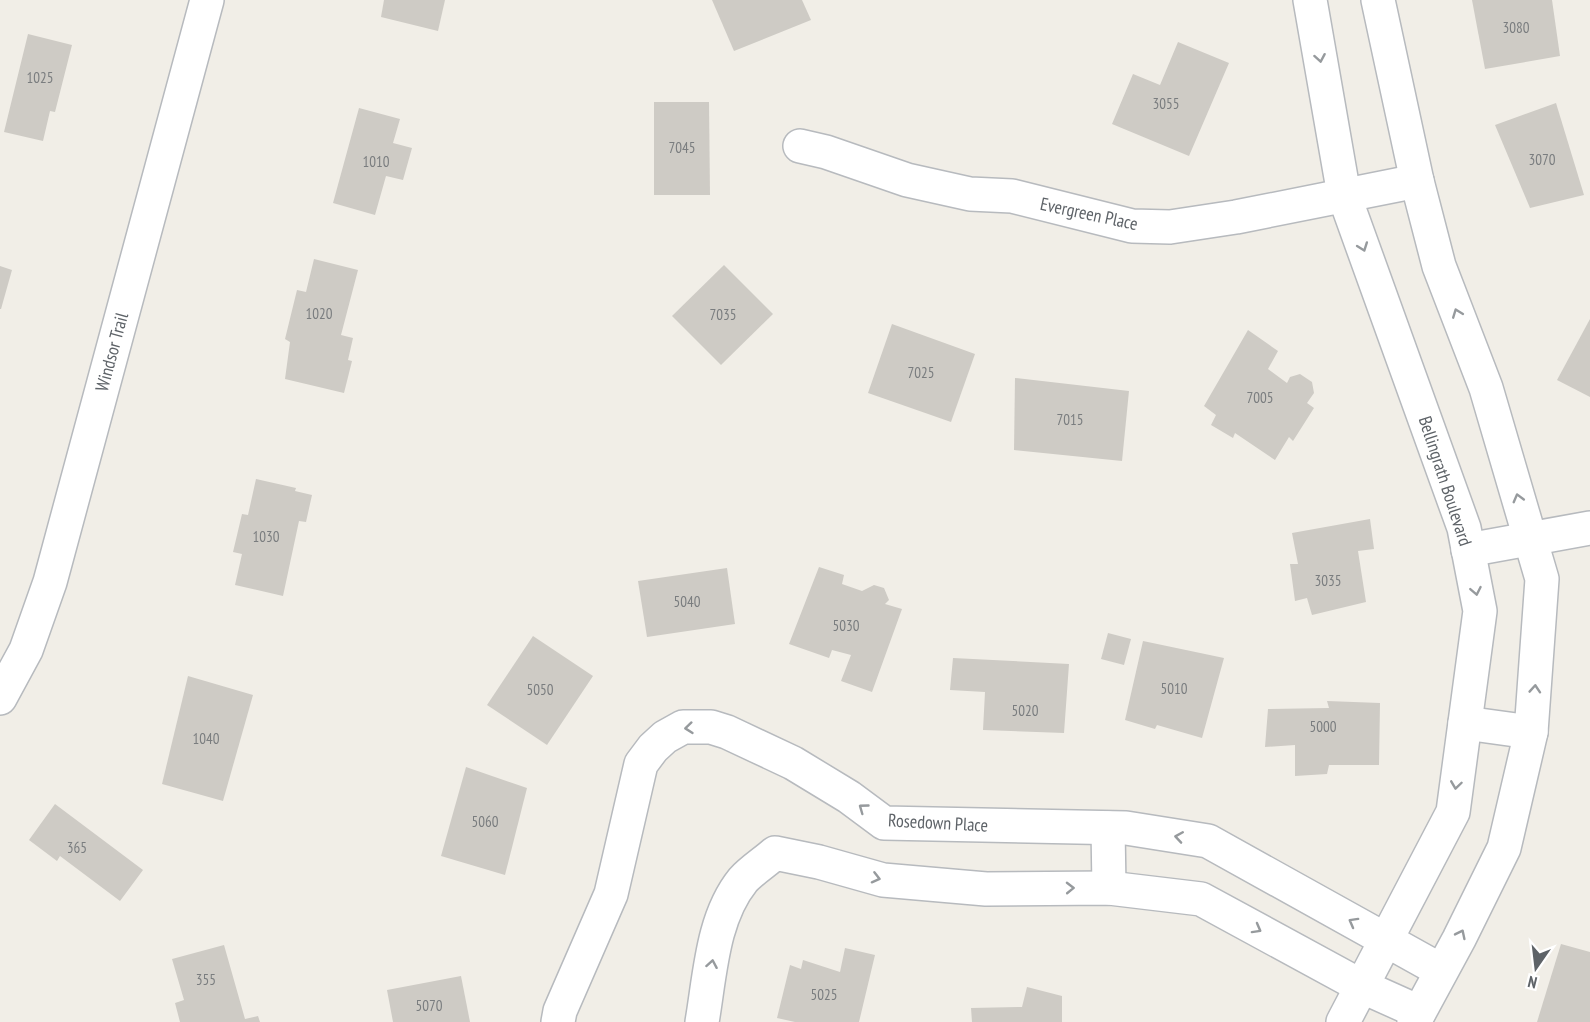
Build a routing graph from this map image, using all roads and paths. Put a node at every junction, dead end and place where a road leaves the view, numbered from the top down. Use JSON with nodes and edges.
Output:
{"nodes":[{"id":1,"x":1310,"y":0,"type":"edge"},
{"id":2,"x":1378,"y":0,"type":"edge"},
{"id":3,"x":202,"y":1,"type":"edge"},
{"id":4,"x":800,"y":146,"type":"dead end"},
{"id":5,"x":1417,"y":181,"type":"junction"},
{"id":6,"x":1344,"y":195,"type":"junction"},
{"id":7,"x":1590,"y":528,"type":"edge"},
{"id":8,"x":1529,"y":537,"type":"junction"},
{"id":9,"x":1468,"y":550,"type":"junction"},
{"id":10,"x":0,"y":698,"type":"edge"},
{"id":11,"x":1465,"y":723,"type":"junction"},
{"id":12,"x":1531,"y":732,"type":"junction"},
{"id":13,"x":1107,"y":828,"type":"junction"},
{"id":14,"x":1109,"y":888,"type":"junction"},
{"id":15,"x":1386,"y":940,"type":"junction"},
{"id":16,"x":1440,"y":970,"type":"junction"},
{"id":17,"x":1361,"y":986,"type":"junction"},
{"id":18,"x":1416,"y":1017,"type":"edge"},
{"id":19,"x":558,"y":1022,"type":"edge"},
{"id":20,"x":702,"y":1022,"type":"edge"},
{"id":21,"x":1343,"y":1022,"type":"edge"}],
"edges":[{"from":1,"to":6,"type":"street","name":"Bellingrath Boulevard","one_way":true},
{"from":2,"to":5,"type":"street"},
{"from":3,"to":10,"type":"street","name":"Windsor Trail"},
{"from":4,"to":6,"type":"street","name":"Evergreen Place"},
{"from":5,"to":6,"type":"street","name":"Evergreen Place"},
{"from":8,"to":5,"type":"street","one_way":true},
{"from":6,"to":9,"type":"street","name":"Bellingrath Boulevard","one_way":true},
{"from":7,"to":8,"type":"street"},
{"from":8,"to":9,"type":"street"},
{"from":12,"to":8,"type":"street","one_way":true},
{"from":9,"to":11,"type":"street","name":"Bellingrath Boulevard","one_way":true},
{"from":11,"to":12,"type":"street"},
{"from":11,"to":15,"type":"street","name":"Bellingrath Boulevard","one_way":true},
{"from":16,"to":12,"type":"street","one_way":true},
{"from":13,"to":14,"type":"street"},
{"from":15,"to":13,"type":"street","name":"Rosedown Place","one_way":true},
{"from":13,"to":19,"type":"street","name":"Rosedown Place","one_way":true},
{"from":14,"to":17,"type":"street","one_way":true},
{"from":20,"to":14,"type":"street","one_way":true},
{"from":15,"to":16,"type":"street","name":"Rosedown Place"},
{"from":15,"to":17,"type":"street","name":"Bellingrath Boulevard"},
{"from":16,"to":18,"type":"street"},
{"from":17,"to":18,"type":"street"},
{"from":17,"to":21,"type":"street","name":"Bellingrath Boulevard"}]}
